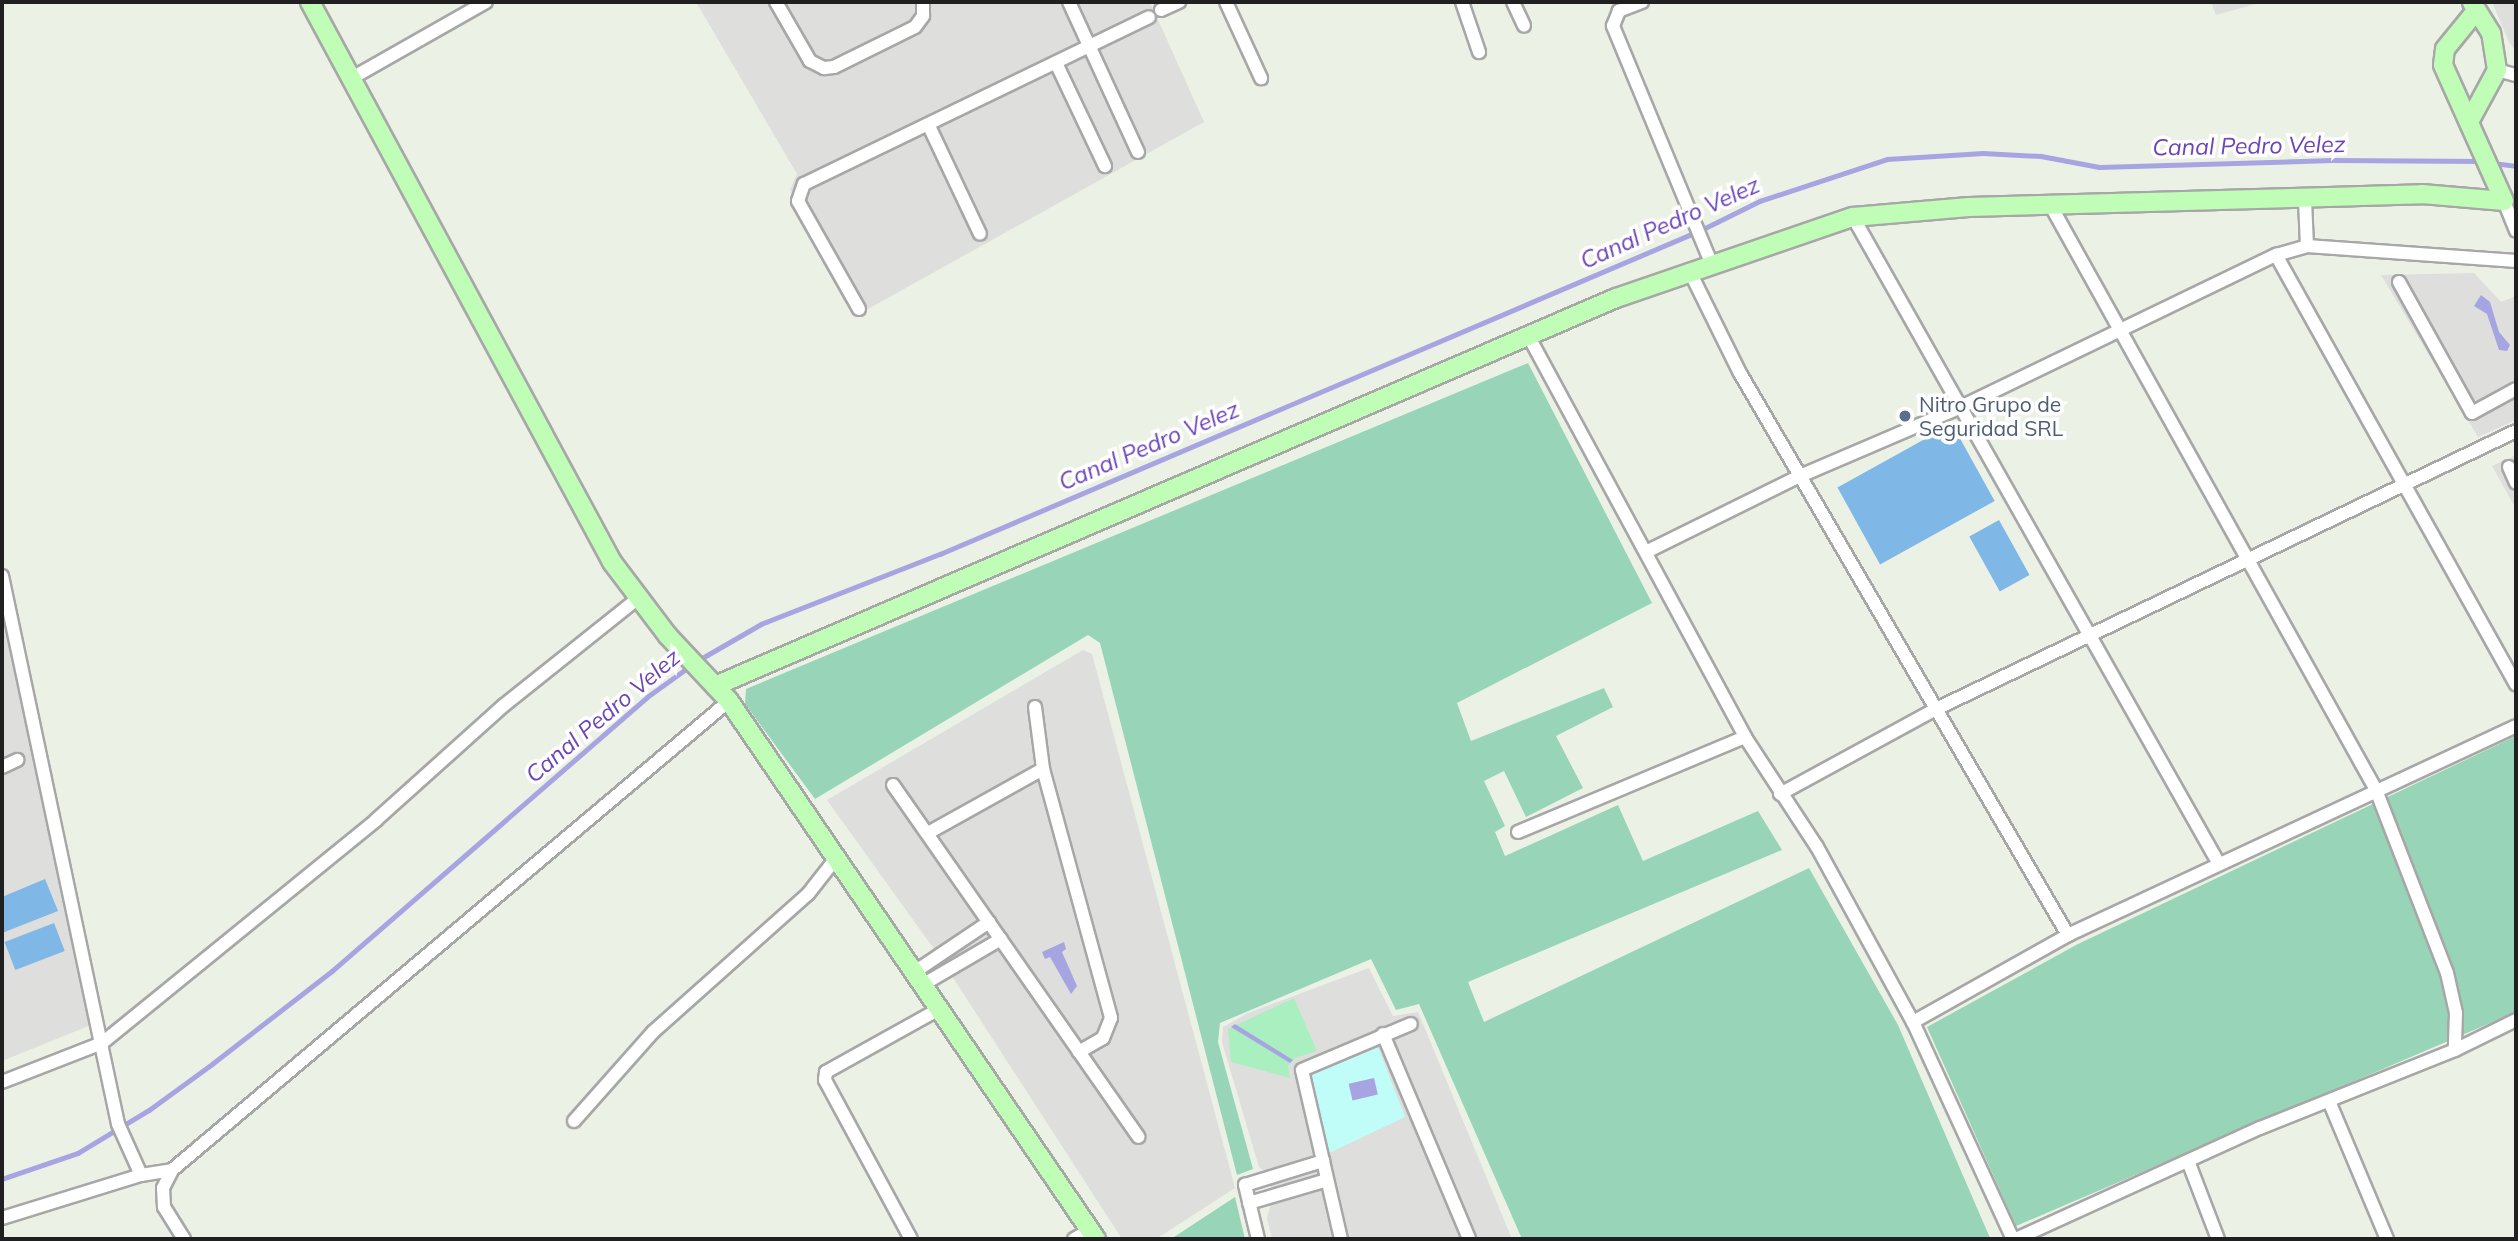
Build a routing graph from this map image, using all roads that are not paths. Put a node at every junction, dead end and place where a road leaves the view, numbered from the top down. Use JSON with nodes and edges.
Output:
{"nodes":[{"id":1,"x":310,"y":2,"type":"edge"},
{"id":2,"x":486,"y":2,"type":"edge"},
{"id":3,"x":776,"y":2,"type":"edge"},
{"id":4,"x":923,"y":2,"type":"edge"},
{"id":5,"x":1069,"y":2,"type":"edge"},
{"id":6,"x":1179,"y":2,"type":"edge"},
{"id":7,"x":1226,"y":2,"type":"edge"},
{"id":8,"x":1462,"y":2,"type":"edge"},
{"id":9,"x":1513,"y":2,"type":"edge"},
{"id":10,"x":1642,"y":2,"type":"edge"},
{"id":11,"x":2474,"y":6,"type":"edge"},
{"id":12,"x":1524,"y":26,"type":"dead end"},
{"id":13,"x":1090,"y":47,"type":"junction"},
{"id":14,"x":1479,"y":52,"type":"dead end"},
{"id":15,"x":1057,"y":65,"type":"junction"},
{"id":16,"x":2497,"y":70,"type":"junction"},
{"id":17,"x":2516,"y":75,"type":"edge"},
{"id":18,"x":352,"y":78,"type":"junction"},
{"id":19,"x":1261,"y":78,"type":"dead end"},
{"id":20,"x":2470,"y":120,"type":"junction"},
{"id":21,"x":929,"y":126,"type":"junction"},
{"id":22,"x":1138,"y":152,"type":"dead end"},
{"id":23,"x":1105,"y":166,"type":"dead end"},
{"id":24,"x":2305,"y":200,"type":"junction"},
{"id":25,"x":2510,"y":202,"type":"edge"},
{"id":26,"x":2051,"y":206,"type":"junction"},
{"id":27,"x":1853,"y":217,"type":"junction"},
{"id":28,"x":2516,"y":231,"type":"edge"},
{"id":29,"x":981,"y":234,"type":"dead end"},
{"id":30,"x":2307,"y":246,"type":"junction"},
{"id":31,"x":2276,"y":255,"type":"junction"},
{"id":32,"x":1708,"y":256,"type":"junction"},
{"id":33,"x":2516,"y":261,"type":"edge"},
{"id":34,"x":1689,"y":270,"type":"junction"},
{"id":35,"x":2399,"y":282,"type":"dead end"},
{"id":36,"x":859,"y":309,"type":"dead end"},
{"id":37,"x":2120,"y":331,"type":"junction"},
{"id":38,"x":1529,"y":337,"type":"junction"},
{"id":39,"x":2516,"y":389,"type":"edge"},
{"id":40,"x":1963,"y":406,"type":"junction"},
{"id":41,"x":2516,"y":431,"type":"edge"},
{"id":42,"x":2509,"y":467,"type":"dead end"},
{"id":43,"x":1801,"y":476,"type":"junction"},
{"id":44,"x":2406,"y":482,"type":"junction"},
{"id":45,"x":2516,"y":483,"type":"edge"},
{"id":46,"x":1647,"y":551,"type":"junction"},
{"id":47,"x":2248,"y":562,"type":"junction"},
{"id":48,"x":2,"y":576,"type":"edge"},
{"id":49,"x":637,"y":599,"type":"junction"},
{"id":50,"x":2090,"y":635,"type":"junction"},
{"id":51,"x":2516,"y":684,"type":"edge"},
{"id":52,"x":715,"y":686,"type":"junction"},
{"id":53,"x":729,"y":701,"type":"junction"},
{"id":54,"x":1035,"y":708,"type":"dead end"},
{"id":55,"x":1934,"y":710,"type":"junction"},
{"id":56,"x":2516,"y":726,"type":"edge"},
{"id":57,"x":1745,"y":737,"type":"junction"},
{"id":58,"x":17,"y":760,"type":"dead end"},
{"id":59,"x":2,"y":767,"type":"edge"},
{"id":60,"x":1042,"y":769,"type":"junction"},
{"id":61,"x":893,"y":785,"type":"dead end"},
{"id":62,"x":2376,"y":790,"type":"junction"},
{"id":63,"x":1780,"y":794,"type":"junction"},
{"id":64,"x":928,"y":832,"type":"junction"},
{"id":65,"x":1518,"y":832,"type":"dead end"},
{"id":66,"x":837,"y":857,"type":"junction"},
{"id":67,"x":2219,"y":863,"type":"junction"},
{"id":68,"x":989,"y":922,"type":"junction"},
{"id":69,"x":2068,"y":935,"type":"junction"},
{"id":70,"x":1001,"y":939,"type":"junction"},
{"id":71,"x":920,"y":978,"type":"junction"},
{"id":72,"x":939,"y":1009,"type":"junction"},
{"id":73,"x":2516,"y":1020,"type":"edge"},
{"id":74,"x":1913,"y":1023,"type":"junction"},
{"id":75,"x":1411,"y":1024,"type":"dead end"},
{"id":76,"x":1383,"y":1034,"type":"junction"},
{"id":77,"x":102,"y":1042,"type":"junction"},
{"id":78,"x":2455,"y":1050,"type":"junction"},
{"id":79,"x":1079,"y":1052,"type":"junction"},
{"id":80,"x":2,"y":1082,"type":"edge"},
{"id":81,"x":2329,"y":1101,"type":"junction"},
{"id":82,"x":574,"y":1121,"type":"dead end"},
{"id":83,"x":1139,"y":1137,"type":"dead end"},
{"id":84,"x":1323,"y":1161,"type":"junction"},
{"id":85,"x":2188,"y":1161,"type":"junction"},
{"id":86,"x":172,"y":1170,"type":"junction"},
{"id":87,"x":141,"y":1175,"type":"junction"},
{"id":88,"x":1327,"y":1180,"type":"junction"},
{"id":89,"x":1249,"y":1203,"type":"junction"},
{"id":90,"x":2,"y":1218,"type":"edge"},
{"id":91,"x":1087,"y":1236,"type":"edge"},
{"id":92,"x":184,"y":1239,"type":"edge"},
{"id":93,"x":911,"y":1239,"type":"edge"},
{"id":94,"x":1258,"y":1239,"type":"edge"},
{"id":95,"x":1341,"y":1239,"type":"edge"},
{"id":96,"x":1469,"y":1239,"type":"edge"},
{"id":97,"x":2014,"y":1239,"type":"edge"},
{"id":98,"x":2218,"y":1239,"type":"edge"},
{"id":99,"x":2387,"y":1239,"type":"edge"}],
"edges":[{"from":1,"to":18,"type":"street"},
{"from":2,"to":18,"type":"street"},
{"from":3,"to":4,"type":"street"},
{"from":5,"to":13,"type":"street"},
{"from":6,"to":13,"type":"street"},
{"from":7,"to":19,"type":"street"},
{"from":8,"to":14,"type":"street"},
{"from":9,"to":12,"type":"street"},
{"from":10,"to":32,"type":"street"},
{"from":11,"to":16,"type":"street"},
{"from":11,"to":20,"type":"street"},
{"from":13,"to":15,"type":"street"},
{"from":13,"to":22,"type":"street"},
{"from":15,"to":21,"type":"street"},
{"from":15,"to":23,"type":"street"},
{"from":16,"to":17,"type":"street"},
{"from":16,"to":20,"type":"street"},
{"from":18,"to":49,"type":"street"},
{"from":20,"to":25,"type":"street"},
{"from":21,"to":29,"type":"street"},
{"from":21,"to":36,"type":"street"},
{"from":24,"to":25,"type":"street"},
{"from":24,"to":26,"type":"street"},
{"from":24,"to":30,"type":"street"},
{"from":25,"to":28,"type":"street"},
{"from":26,"to":27,"type":"street"},
{"from":26,"to":37,"type":"street"},
{"from":27,"to":32,"type":"street"},
{"from":27,"to":40,"type":"street"},
{"from":30,"to":31,"type":"street"},
{"from":30,"to":33,"type":"street"},
{"from":31,"to":37,"type":"street"},
{"from":31,"to":44,"type":"street"},
{"from":32,"to":34,"type":"street"},
{"from":34,"to":38,"type":"street"},
{"from":34,"to":43,"type":"street"},
{"from":35,"to":39,"type":"street"},
{"from":37,"to":40,"type":"street"},
{"from":37,"to":47,"type":"street"},
{"from":38,"to":46,"type":"street"},
{"from":38,"to":52,"type":"street"},
{"from":40,"to":43,"type":"street"},
{"from":40,"to":50,"type":"street"},
{"from":41,"to":44,"type":"street"},
{"from":42,"to":45,"type":"street"},
{"from":43,"to":46,"type":"street"},
{"from":43,"to":55,"type":"street"},
{"from":44,"to":47,"type":"street"},
{"from":44,"to":51,"type":"street"},
{"from":46,"to":57,"type":"street"},
{"from":47,"to":50,"type":"street"},
{"from":47,"to":62,"type":"street"},
{"from":48,"to":77,"type":"street"},
{"from":49,"to":52,"type":"street"},
{"from":49,"to":77,"type":"street"},
{"from":50,"to":55,"type":"street"},
{"from":50,"to":67,"type":"street"},
{"from":52,"to":53,"type":"street"},
{"from":53,"to":66,"type":"street"},
{"from":53,"to":86,"type":"street"},
{"from":54,"to":60,"type":"street"},
{"from":55,"to":63,"type":"street"},
{"from":55,"to":69,"type":"street"},
{"from":56,"to":62,"type":"street"},
{"from":57,"to":63,"type":"street"},
{"from":57,"to":65,"type":"street"},
{"from":58,"to":59,"type":"street"},
{"from":60,"to":64,"type":"street"},
{"from":60,"to":79,"type":"street"},
{"from":61,"to":64,"type":"street"},
{"from":62,"to":67,"type":"street"},
{"from":62,"to":78,"type":"street"},
{"from":63,"to":74,"type":"street"},
{"from":64,"to":68,"type":"street"},
{"from":66,"to":71,"type":"street"},
{"from":66,"to":82,"type":"street"},
{"from":67,"to":69,"type":"street"},
{"from":68,"to":70,"type":"street"},
{"from":68,"to":71,"type":"street"},
{"from":69,"to":74,"type":"street"},
{"from":70,"to":71,"type":"street"},
{"from":70,"to":79,"type":"street"},
{"from":71,"to":72,"type":"street"},
{"from":72,"to":91,"type":"street"},
{"from":72,"to":93,"type":"street"},
{"from":73,"to":78,"type":"street"},
{"from":74,"to":97,"type":"street"},
{"from":75,"to":76,"type":"street"},
{"from":76,"to":84,"type":"street"},
{"from":76,"to":96,"type":"street"},
{"from":77,"to":80,"type":"street"},
{"from":77,"to":87,"type":"street"},
{"from":78,"to":81,"type":"street"},
{"from":79,"to":83,"type":"street"},
{"from":81,"to":85,"type":"street"},
{"from":81,"to":99,"type":"street"},
{"from":84,"to":88,"type":"street"},
{"from":84,"to":89,"type":"street"},
{"from":85,"to":97,"type":"street"},
{"from":85,"to":98,"type":"street"},
{"from":86,"to":87,"type":"street"},
{"from":86,"to":92,"type":"street"},
{"from":87,"to":90,"type":"street"},
{"from":88,"to":89,"type":"street"},
{"from":88,"to":95,"type":"street"},
{"from":89,"to":94,"type":"street"}]}
